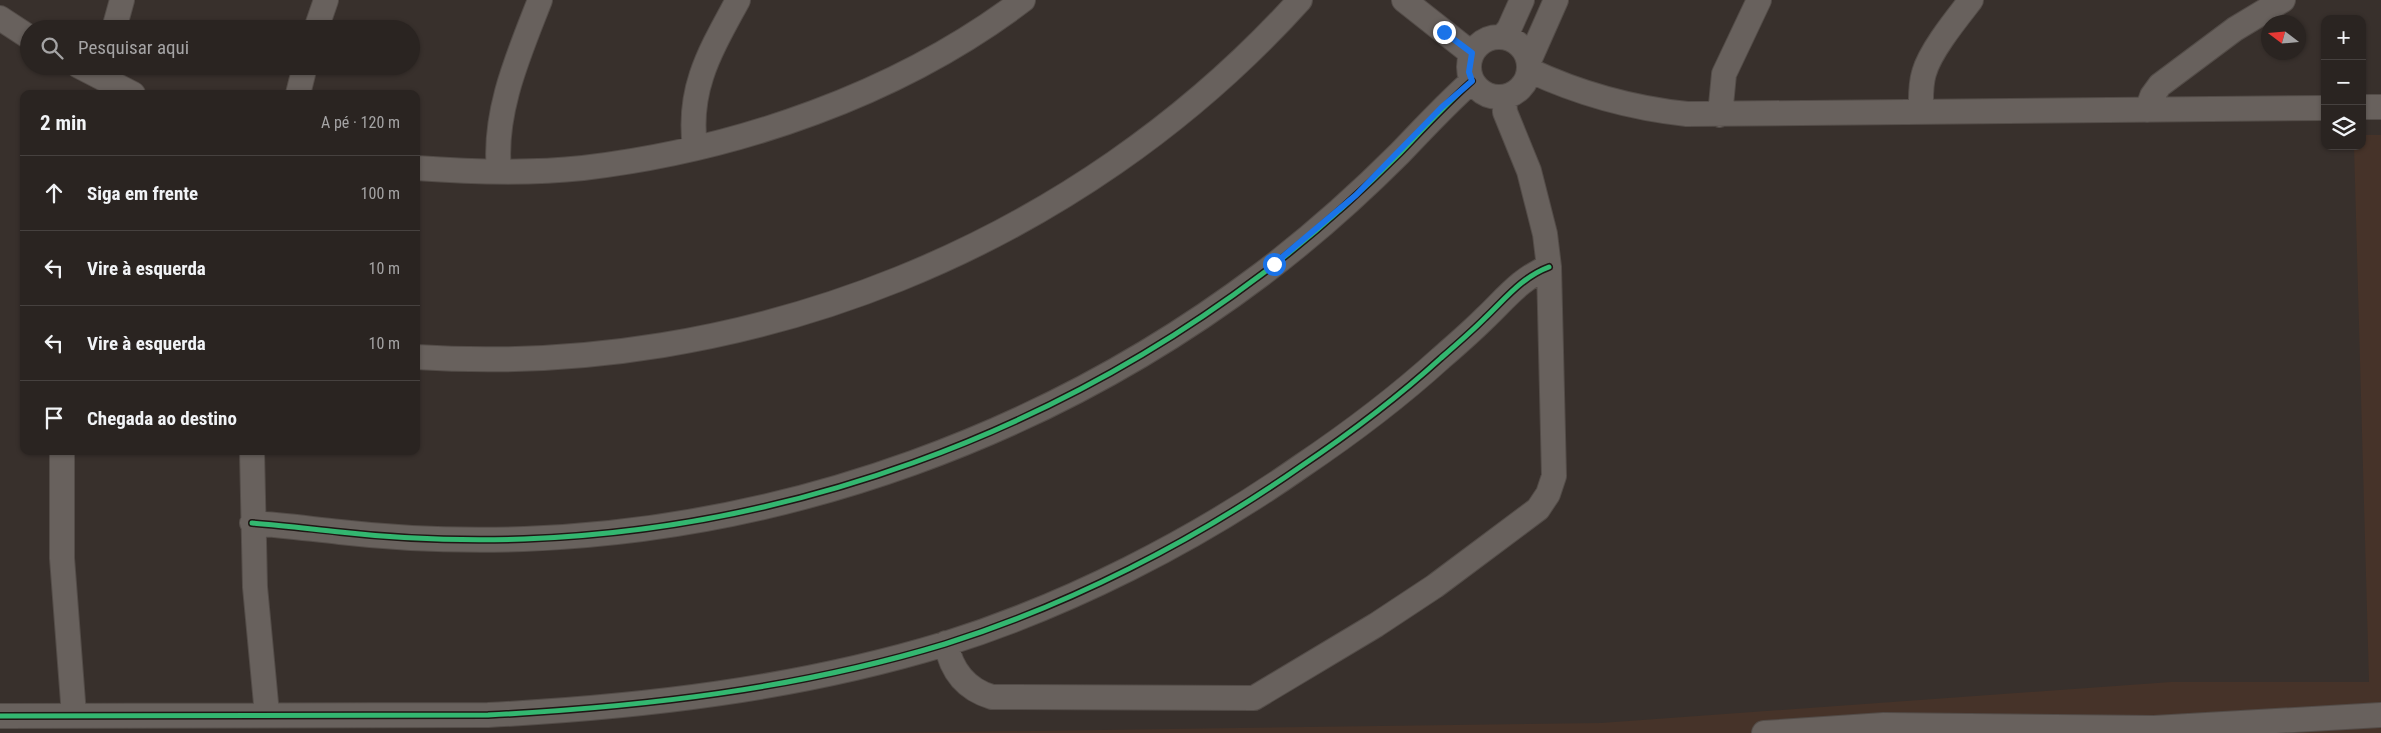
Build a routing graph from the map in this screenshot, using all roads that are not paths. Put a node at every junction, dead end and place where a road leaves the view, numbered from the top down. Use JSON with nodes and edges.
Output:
{"nodes":[{"id":1,"x":122,"y":0,"type":"edge"},
{"id":2,"x":326,"y":0,"type":"edge"},
{"id":3,"x":540,"y":0,"type":"edge"},
{"id":4,"x":738,"y":0,"type":"edge"},
{"id":5,"x":1023,"y":0,"type":"edge"},
{"id":6,"x":1300,"y":0,"type":"edge"},
{"id":7,"x":1404,"y":0,"type":"edge"},
{"id":8,"x":1522,"y":0,"type":"edge"},
{"id":9,"x":1556,"y":0,"type":"edge"},
{"id":10,"x":1759,"y":0,"type":"edge"},
{"id":11,"x":1971,"y":0,"type":"edge"},
{"id":12,"x":2283,"y":0,"type":"edge"},
{"id":13,"x":0,"y":18,"type":"edge"},
{"id":14,"x":116,"y":20,"type":"edge"},
{"id":15,"x":319,"y":20,"type":"edge"},
{"id":16,"x":20,"y":31,"type":"edge"},
{"id":17,"x":1503,"y":36,"type":"junction"},
{"id":18,"x":1472,"y":53,"type":"junction"},
{"id":19,"x":1529,"y":66,"type":"junction"},
{"id":20,"x":303,"y":75,"type":"edge"},
{"id":21,"x":103,"y":80,"type":"edge"},
{"id":22,"x":1472,"y":81,"type":"junction"},
{"id":23,"x":124,"y":90,"type":"edge"},
{"id":24,"x":299,"y":90,"type":"edge"},
{"id":25,"x":1504,"y":97,"type":"junction"},
{"id":26,"x":2366,"y":107,"type":"edge"},
{"id":27,"x":2381,"y":107,"type":"edge"},
{"id":28,"x":2321,"y":108,"type":"edge"},
{"id":29,"x":2147,"y":110,"type":"junction"},
{"id":30,"x":1921,"y":112,"type":"junction"},
{"id":31,"x":1720,"y":114,"type":"junction"},
{"id":32,"x":695,"y":147,"type":"junction"},
{"id":33,"x":420,"y":168,"type":"edge"},
{"id":34,"x":499,"y":171,"type":"junction"},
{"id":35,"x":1549,"y":266,"type":"junction"},
{"id":36,"x":420,"y":357,"type":"edge"},
{"id":37,"x":62,"y":455,"type":"edge"},
{"id":38,"x":252,"y":455,"type":"edge"},
{"id":39,"x":252,"y":523,"type":"junction"},
{"id":40,"x":946,"y":643,"type":"junction"},
{"id":41,"x":267,"y":714,"type":"junction"},
{"id":42,"x":74,"y":715,"type":"junction"},
{"id":43,"x":2381,"y":715,"type":"edge"},
{"id":44,"x":0,"y":716,"type":"edge"},
{"id":45,"x":2018,"y":729,"type":"edge"},
{"id":46,"x":1764,"y":733,"type":"edge"}],
"edges":[{"from":1,"to":14,"type":"street"},
{"from":2,"to":15,"type":"street"},
{"from":3,"to":34,"type":"street"},
{"from":4,"to":32,"type":"street"},
{"from":5,"to":32,"type":"street"},
{"from":6,"to":36,"type":"street"},
{"from":7,"to":18,"type":"street"},
{"from":8,"to":17,"type":"street"},
{"from":9,"to":19,"type":"street"},
{"from":10,"to":31,"type":"street"},
{"from":11,"to":30,"type":"street"},
{"from":12,"to":29,"type":"street"},
{"from":13,"to":16,"type":"street"},
{"from":17,"to":18,"type":"street"},
{"from":17,"to":19,"type":"street"},
{"from":18,"to":22,"type":"street"},
{"from":19,"to":25,"type":"street"},
{"from":19,"to":31,"type":"street"},
{"from":20,"to":24,"type":"street"},
{"from":21,"to":23,"type":"street"},
{"from":22,"to":25,"type":"street"},
{"from":22,"to":39,"type":"street"},
{"from":25,"to":35,"type":"street"},
{"from":26,"to":27,"type":"street"},
{"from":28,"to":29,"type":"street"},
{"from":29,"to":30,"type":"street"},
{"from":30,"to":31,"type":"street"},
{"from":32,"to":34,"type":"street"},
{"from":33,"to":34,"type":"street"},
{"from":35,"to":40,"type":"street"},
{"from":35,"to":40,"type":"street"},
{"from":37,"to":42,"type":"street"},
{"from":38,"to":39,"type":"street"},
{"from":39,"to":41,"type":"street"},
{"from":40,"to":41,"type":"street"},
{"from":41,"to":42,"type":"street"},
{"from":42,"to":44,"type":"street"},
{"from":43,"to":45,"type":"street"},
{"from":45,"to":46,"type":"street"}]}
